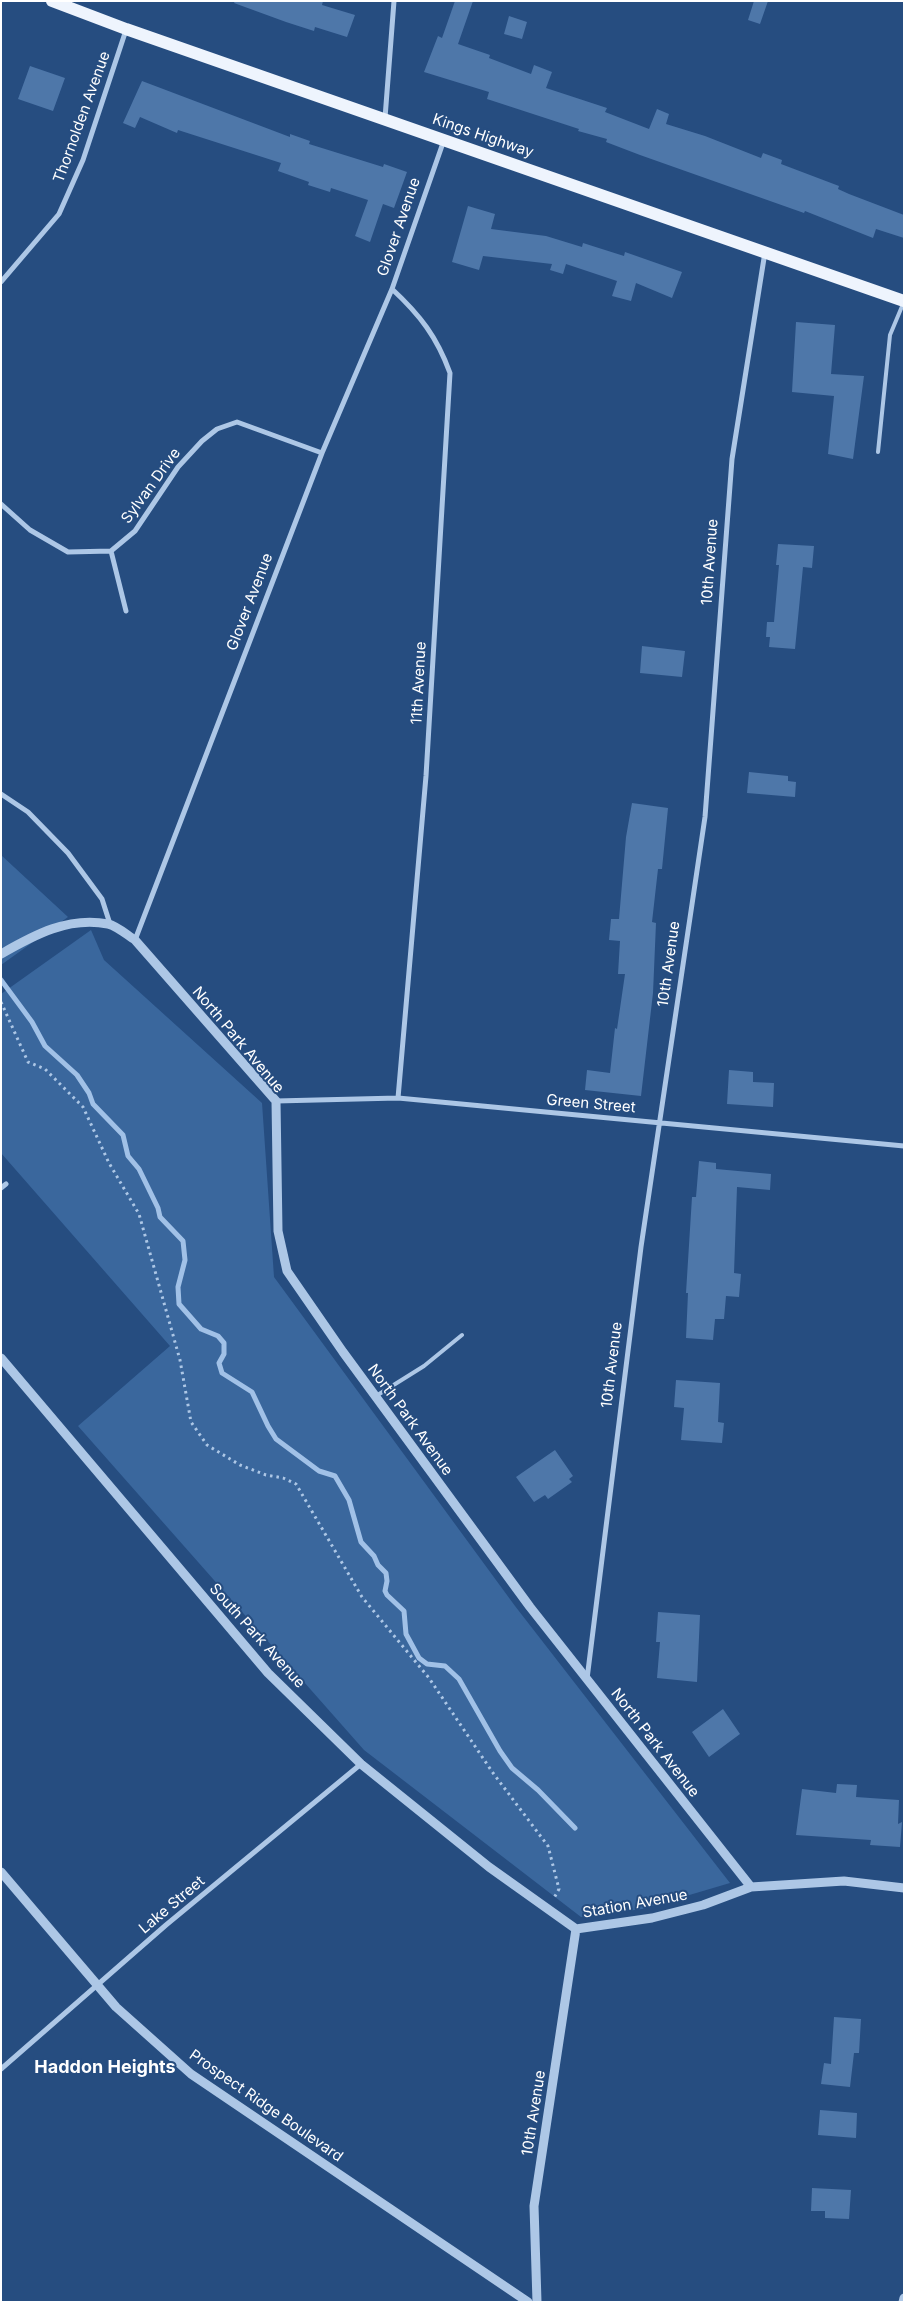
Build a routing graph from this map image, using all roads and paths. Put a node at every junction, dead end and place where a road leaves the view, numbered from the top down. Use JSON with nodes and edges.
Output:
{"nodes":[{"id":1,"x":52,"y":1,"type":"edge"},
{"id":2,"x":394,"y":1,"type":"edge"},
{"id":3,"x":126,"y":29,"type":"junction"},
{"id":4,"x":385,"y":119,"type":"junction"},
{"id":5,"x":444,"y":139,"type":"junction"},
{"id":6,"x":765,"y":252,"type":"junction"},
{"id":7,"x":1,"y":282,"type":"edge"},
{"id":8,"x":392,"y":289,"type":"junction"},
{"id":9,"x":904,"y":302,"type":"edge"},
{"id":10,"x":878,"y":452,"type":"dead end"},
{"id":11,"x":322,"y":453,"type":"junction"},
{"id":12,"x":1,"y":504,"type":"edge"},
{"id":13,"x":111,"y":551,"type":"junction"},
{"id":14,"x":126,"y":611,"type":"dead end"},
{"id":15,"x":1,"y":794,"type":"edge"},
{"id":16,"x":110,"y":924,"type":"junction"},
{"id":17,"x":135,"y":940,"type":"junction"},
{"id":18,"x":1,"y":954,"type":"edge"},
{"id":19,"x":1,"y":1002,"type":"edge"},
{"id":20,"x":398,"y":1098,"type":"junction"},
{"id":21,"x":276,"y":1101,"type":"junction"},
{"id":22,"x":659,"y":1123,"type":"junction"},
{"id":23,"x":904,"y":1146,"type":"edge"},
{"id":24,"x":6,"y":1184,"type":"dead end"},
{"id":25,"x":1,"y":1188,"type":"edge"},
{"id":26,"x":462,"y":1334,"type":"dead end"},
{"id":27,"x":1,"y":1358,"type":"edge"},
{"id":28,"x":376,"y":1396,"type":"junction"},
{"id":29,"x":587,"y":1679,"type":"junction"},
{"id":30,"x":361,"y":1764,"type":"junction"},
{"id":31,"x":1,"y":1872,"type":"edge"},
{"id":32,"x":751,"y":1887,"type":"junction"},
{"id":33,"x":904,"y":1888,"type":"edge"},
{"id":34,"x":547,"y":1910,"type":"junction"},
{"id":35,"x":576,"y":1928,"type":"junction"},
{"id":36,"x":97,"y":1985,"type":"junction"},
{"id":37,"x":1,"y":2069,"type":"edge"},
{"id":38,"x":528,"y":2302,"type":"edge"},
{"id":39,"x":537,"y":2302,"type":"edge"}],
"edges":[{"from":1,"to":3,"type":"main road","name":"Kings Highway"},
{"from":2,"to":4,"type":"street"},
{"from":3,"to":4,"type":"main road","name":"Kings Highway"},
{"from":3,"to":7,"type":"street","name":"Thornolden Avenue"},
{"from":4,"to":5,"type":"main road","name":"Kings Highway"},
{"from":5,"to":6,"type":"main road","name":"Kings Highway"},
{"from":5,"to":8,"type":"street","name":"Glover Avenue"},
{"from":6,"to":9,"type":"main road","name":"Kings Highway"},
{"from":6,"to":22,"type":"street","name":"10th Avenue"},
{"from":8,"to":11,"type":"street","name":"Glover Avenue"},
{"from":8,"to":20,"type":"street","name":"11th Avenue"},
{"from":9,"to":10,"type":"lane"},
{"from":11,"to":13,"type":"street","name":"Sylvan Drive"},
{"from":11,"to":17,"type":"street","name":"Glover Avenue"},
{"from":12,"to":13,"type":"street"},
{"from":13,"to":14,"type":"street"},
{"from":15,"to":16,"type":"street"},
{"from":16,"to":17,"type":"street"},
{"from":16,"to":18,"type":"street"},
{"from":17,"to":21,"type":"street","name":"North Park Avenue"},
{"from":19,"to":34,"type":"path"},
{"from":20,"to":21,"type":"street","name":"Green Street"},
{"from":20,"to":22,"type":"street","name":"Green Street"},
{"from":21,"to":28,"type":"street","name":"North Park Avenue"},
{"from":22,"to":23,"type":"street","name":"Green Street"},
{"from":22,"to":29,"type":"street","name":"10th Avenue"},
{"from":24,"to":25,"type":"street"},
{"from":26,"to":28,"type":"lane"},
{"from":27,"to":30,"type":"street","name":"South Park Avenue"},
{"from":28,"to":29,"type":"street","name":"North Park Avenue"},
{"from":29,"to":32,"type":"street","name":"North Park Avenue"},
{"from":30,"to":34,"type":"street","name":"South Park Avenue"},
{"from":30,"to":36,"type":"street","name":"Lake Street"},
{"from":31,"to":36,"type":"street","name":"Prospect Ridge Boulevard"},
{"from":32,"to":33,"type":"street","name":"Station Avenue"},
{"from":32,"to":35,"type":"street","name":"Station Avenue"},
{"from":34,"to":35,"type":"street","name":"South Park Avenue"},
{"from":35,"to":39,"type":"street","name":"10th Avenue"},
{"from":36,"to":37,"type":"street","name":"Lake Street"},
{"from":36,"to":38,"type":"street","name":"Prospect Ridge Boulevard"}]}
